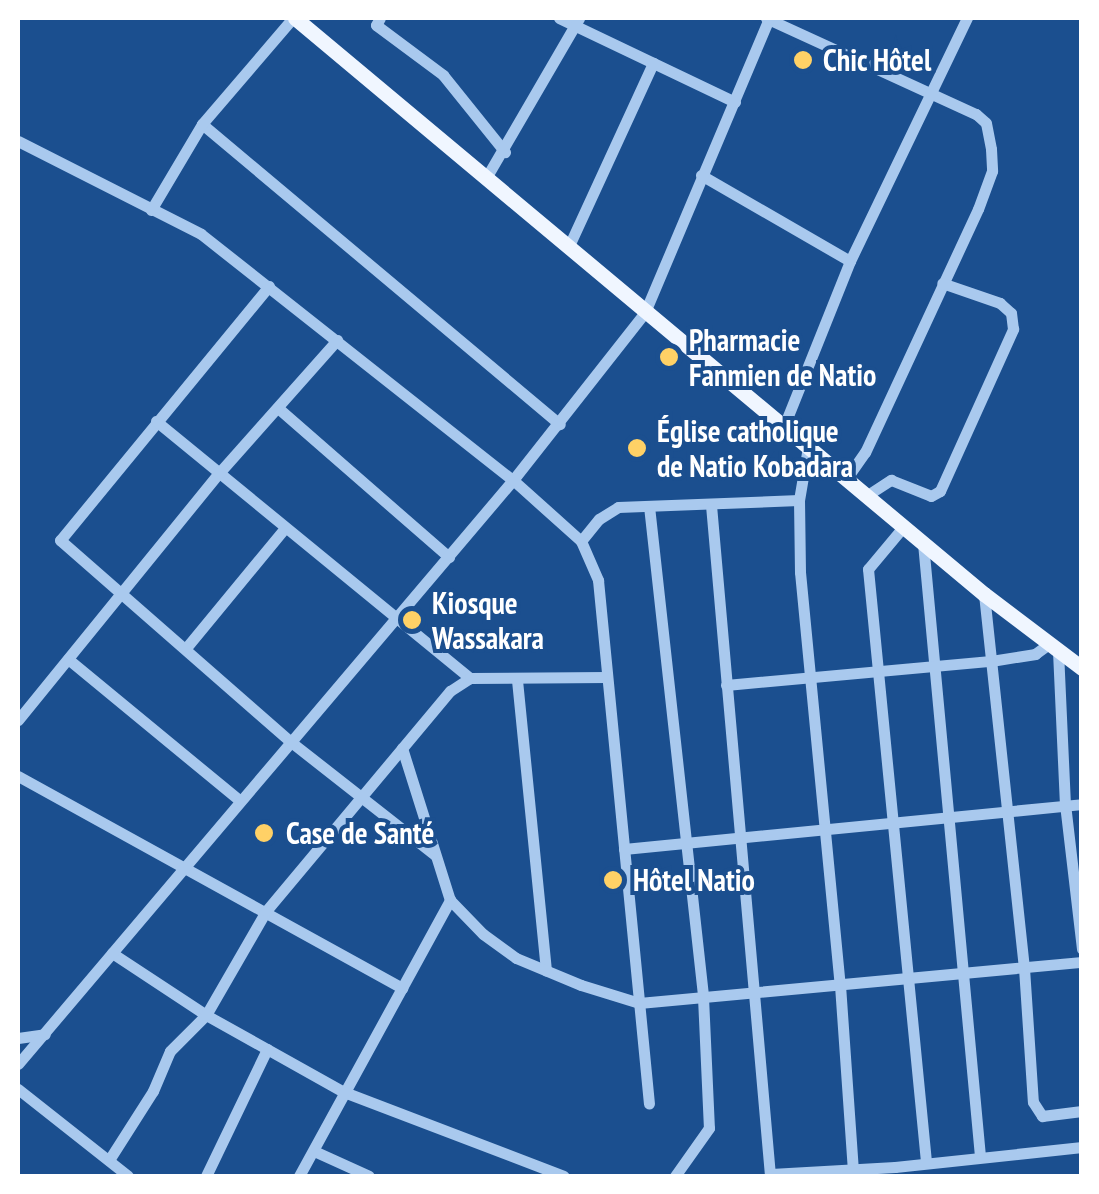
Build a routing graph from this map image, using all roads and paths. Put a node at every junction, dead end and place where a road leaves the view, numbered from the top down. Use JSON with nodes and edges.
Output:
{"nodes":[{"id":1,"x":294,"y":18,"type":"edge"},
{"id":2,"x":380,"y":18,"type":"edge"},
{"id":3,"x":558,"y":18,"type":"edge"},
{"id":4,"x":768,"y":18,"type":"edge"},
{"id":5,"x":967,"y":18,"type":"edge"},
{"id":6,"x":577,"y":21,"type":"edge"},
{"id":7,"x":653,"y":63,"type":"junction"},
{"id":8,"x":933,"y":96,"type":"junction"},
{"id":9,"x":735,"y":102,"type":"junction"},
{"id":10,"x":202,"y":124,"type":"junction"},
{"id":11,"x":18,"y":141,"type":"edge"},
{"id":12,"x":504,"y":152,"type":"junction"},
{"id":13,"x":702,"y":176,"type":"junction"},
{"id":14,"x":486,"y":178,"type":"junction"},
{"id":15,"x":151,"y":210,"type":"junction"},
{"id":16,"x":568,"y":248,"type":"junction"},
{"id":17,"x":850,"y":260,"type":"junction"},
{"id":18,"x":942,"y":283,"type":"junction"},
{"id":19,"x":269,"y":286,"type":"junction"},
{"id":20,"x":645,"y":312,"type":"junction"},
{"id":21,"x":336,"y":340,"type":"junction"},
{"id":22,"x":278,"y":408,"type":"junction"},
{"id":23,"x":156,"y":421,"type":"junction"},
{"id":24,"x":560,"y":424,"type":"junction"},
{"id":25,"x":784,"y":426,"type":"junction"},
{"id":26,"x":808,"y":447,"type":"junction"},
{"id":27,"x":219,"y":473,"type":"junction"},
{"id":28,"x":846,"y":479,"type":"junction"},
{"id":29,"x":514,"y":480,"type":"junction"},
{"id":30,"x":866,"y":496,"type":"junction"},
{"id":31,"x":799,"y":500,"type":"junction"},
{"id":32,"x":648,"y":506,"type":"junction"},
{"id":33,"x":711,"y":506,"type":"junction"},
{"id":34,"x":904,"y":526,"type":"junction"},
{"id":35,"x":286,"y":528,"type":"junction"},
{"id":36,"x":581,"y":541,"type":"junction"},
{"id":37,"x":923,"y":542,"type":"junction"},
{"id":38,"x":448,"y":557,"type":"junction"},
{"id":39,"x":122,"y":593,"type":"junction"},
{"id":40,"x":984,"y":594,"type":"junction"},
{"id":41,"x":397,"y":617,"type":"junction"},
{"id":42,"x":186,"y":648,"type":"junction"},
{"id":43,"x":1053,"y":648,"type":"junction"},
{"id":44,"x":68,"y":659,"type":"junction"},
{"id":45,"x":991,"y":662,"type":"junction"},
{"id":46,"x":935,"y":664,"type":"junction"},
{"id":47,"x":1082,"y":668,"type":"edge"},
{"id":48,"x":877,"y":671,"type":"junction"},
{"id":49,"x":810,"y":676,"type":"junction"},
{"id":50,"x":607,"y":677,"type":"junction"},
{"id":51,"x":470,"y":678,"type":"junction"},
{"id":52,"x":517,"y":680,"type":"junction"},
{"id":53,"x":726,"y":686,"type":"junction"},
{"id":54,"x":18,"y":720,"type":"edge"},
{"id":55,"x":290,"y":742,"type":"junction"},
{"id":56,"x":402,"y":748,"type":"junction"},
{"id":57,"x":18,"y":776,"type":"edge"},
{"id":58,"x":362,"y":796,"type":"junction"},
{"id":59,"x":240,"y":801,"type":"junction"},
{"id":60,"x":1065,"y":804,"type":"junction"},
{"id":61,"x":1082,"y":804,"type":"edge"},
{"id":62,"x":1006,"y":810,"type":"junction"},
{"id":63,"x":949,"y":818,"type":"junction"},
{"id":64,"x":891,"y":822,"type":"junction"},
{"id":65,"x":824,"y":830,"type":"junction"},
{"id":66,"x":740,"y":836,"type":"junction"},
{"id":67,"x":682,"y":843,"type":"junction"},
{"id":68,"x":624,"y":850,"type":"junction"},
{"id":69,"x":434,"y":854,"type":"junction"},
{"id":70,"x":185,"y":866,"type":"junction"},
{"id":71,"x":450,"y":900,"type":"junction"},
{"id":72,"x":266,"y":910,"type":"junction"},
{"id":73,"x":1082,"y":950,"type":"edge"},
{"id":74,"x":112,"y":953,"type":"junction"},
{"id":75,"x":1082,"y":962,"type":"edge"},
{"id":76,"x":1024,"y":968,"type":"junction"},
{"id":77,"x":546,"y":971,"type":"junction"},
{"id":78,"x":966,"y":973,"type":"junction"},
{"id":79,"x":908,"y":978,"type":"junction"},
{"id":80,"x":840,"y":984,"type":"junction"},
{"id":81,"x":402,"y":988,"type":"junction"},
{"id":82,"x":757,"y":992,"type":"junction"},
{"id":83,"x":703,"y":997,"type":"junction"},
{"id":84,"x":639,"y":1003,"type":"junction"},
{"id":85,"x":206,"y":1015,"type":"junction"},
{"id":86,"x":44,"y":1034,"type":"junction"},
{"id":87,"x":18,"y":1038,"type":"edge"},
{"id":88,"x":266,"y":1049,"type":"junction"},
{"id":89,"x":18,"y":1064,"type":"edge"},
{"id":90,"x":18,"y":1089,"type":"edge"},
{"id":91,"x":344,"y":1092,"type":"junction"},
{"id":92,"x":649,"y":1104,"type":"dead end"},
{"id":93,"x":1082,"y":1110,"type":"edge"},
{"id":94,"x":1082,"y":1147,"type":"edge"},
{"id":95,"x":314,"y":1152,"type":"junction"},
{"id":96,"x":980,"y":1156,"type":"junction"},
{"id":97,"x":109,"y":1160,"type":"junction"},
{"id":98,"x":926,"y":1162,"type":"junction"},
{"id":99,"x":853,"y":1171,"type":"junction"},
{"id":100,"x":128,"y":1176,"type":"edge"},
{"id":101,"x":206,"y":1176,"type":"edge"},
{"id":102,"x":299,"y":1176,"type":"edge"},
{"id":103,"x":369,"y":1176,"type":"edge"},
{"id":104,"x":564,"y":1176,"type":"edge"},
{"id":105,"x":676,"y":1176,"type":"edge"},
{"id":106,"x":770,"y":1176,"type":"edge"}],
"edges":[{"from":1,"to":10,"type":"street"},
{"from":1,"to":14,"type":"main road"},
{"from":2,"to":12,"type":"street"},
{"from":3,"to":6,"type":"street"},
{"from":4,"to":8,"type":"street"},
{"from":4,"to":9,"type":"street"},
{"from":5,"to":8,"type":"street"},
{"from":6,"to":7,"type":"street"},
{"from":6,"to":12,"type":"street"},
{"from":7,"to":9,"type":"street"},
{"from":7,"to":16,"type":"street"},
{"from":8,"to":17,"type":"street"},
{"from":8,"to":18,"type":"street"},
{"from":9,"to":13,"type":"street"},
{"from":10,"to":15,"type":"street"},
{"from":10,"to":24,"type":"street"},
{"from":11,"to":15,"type":"street"},
{"from":12,"to":14,"type":"street"},
{"from":13,"to":17,"type":"street"},
{"from":13,"to":20,"type":"street"},
{"from":14,"to":16,"type":"main road"},
{"from":15,"to":19,"type":"street"},
{"from":16,"to":20,"type":"main road"},
{"from":17,"to":25,"type":"street"},
{"from":18,"to":28,"type":"street"},
{"from":18,"to":30,"type":"street"},
{"from":19,"to":21,"type":"street"},
{"from":19,"to":23,"type":"street"},
{"from":20,"to":24,"type":"street"},
{"from":20,"to":25,"type":"main road"},
{"from":21,"to":22,"type":"street"},
{"from":21,"to":29,"type":"street"},
{"from":22,"to":27,"type":"street"},
{"from":22,"to":38,"type":"street"},
{"from":23,"to":27,"type":"street"},
{"from":23,"to":39,"type":"street"},
{"from":24,"to":29,"type":"street"},
{"from":25,"to":26,"type":"main road"},
{"from":26,"to":28,"type":"main road"},
{"from":26,"to":31,"type":"street"},
{"from":27,"to":35,"type":"street"},
{"from":27,"to":39,"type":"street"},
{"from":28,"to":30,"type":"main road"},
{"from":29,"to":36,"type":"street"},
{"from":29,"to":38,"type":"street"},
{"from":30,"to":34,"type":"main road"},
{"from":31,"to":33,"type":"street"},
{"from":31,"to":49,"type":"street"},
{"from":32,"to":33,"type":"street"},
{"from":32,"to":36,"type":"street"},
{"from":32,"to":67,"type":"street"},
{"from":33,"to":53,"type":"street"},
{"from":34,"to":37,"type":"main road"},
{"from":34,"to":48,"type":"street"},
{"from":35,"to":41,"type":"street"},
{"from":35,"to":42,"type":"street"},
{"from":36,"to":50,"type":"street"},
{"from":37,"to":40,"type":"main road"},
{"from":37,"to":46,"type":"street"},
{"from":38,"to":41,"type":"street"},
{"from":39,"to":42,"type":"street"},
{"from":39,"to":44,"type":"street"},
{"from":40,"to":43,"type":"main road"},
{"from":40,"to":45,"type":"street"},
{"from":41,"to":51,"type":"street"},
{"from":41,"to":55,"type":"street"},
{"from":42,"to":55,"type":"street"},
{"from":43,"to":45,"type":"street"},
{"from":43,"to":47,"type":"main road"},
{"from":43,"to":60,"type":"street"},
{"from":44,"to":54,"type":"street"},
{"from":44,"to":59,"type":"street"},
{"from":45,"to":46,"type":"street"},
{"from":45,"to":62,"type":"street"},
{"from":46,"to":48,"type":"street"},
{"from":46,"to":63,"type":"street"},
{"from":48,"to":49,"type":"street"},
{"from":48,"to":64,"type":"street"},
{"from":49,"to":53,"type":"street"},
{"from":49,"to":65,"type":"street"},
{"from":50,"to":52,"type":"street"},
{"from":50,"to":68,"type":"street"},
{"from":51,"to":52,"type":"street"},
{"from":51,"to":56,"type":"street"},
{"from":52,"to":77,"type":"street"},
{"from":53,"to":66,"type":"street"},
{"from":55,"to":58,"type":"street"},
{"from":55,"to":59,"type":"street"},
{"from":56,"to":58,"type":"street"},
{"from":56,"to":69,"type":"street"},
{"from":57,"to":70,"type":"street"},
{"from":58,"to":69,"type":"street"},
{"from":58,"to":72,"type":"street"},
{"from":59,"to":70,"type":"street"},
{"from":60,"to":61,"type":"street"},
{"from":60,"to":62,"type":"street"},
{"from":60,"to":73,"type":"street"},
{"from":62,"to":63,"type":"street"},
{"from":62,"to":76,"type":"street"},
{"from":63,"to":64,"type":"street"},
{"from":63,"to":78,"type":"street"},
{"from":64,"to":65,"type":"street"},
{"from":64,"to":79,"type":"street"},
{"from":65,"to":66,"type":"street"},
{"from":65,"to":80,"type":"street"},
{"from":66,"to":67,"type":"street"},
{"from":66,"to":82,"type":"street"},
{"from":67,"to":68,"type":"street"},
{"from":67,"to":83,"type":"street"},
{"from":68,"to":84,"type":"street"},
{"from":69,"to":71,"type":"street"},
{"from":70,"to":72,"type":"street"},
{"from":70,"to":74,"type":"street"},
{"from":71,"to":77,"type":"street"},
{"from":71,"to":81,"type":"street"},
{"from":72,"to":81,"type":"street"},
{"from":72,"to":85,"type":"street"},
{"from":74,"to":85,"type":"street"},
{"from":74,"to":86,"type":"street"},
{"from":75,"to":76,"type":"street"},
{"from":76,"to":78,"type":"street"},
{"from":76,"to":93,"type":"street"},
{"from":77,"to":84,"type":"street"},
{"from":78,"to":79,"type":"street"},
{"from":78,"to":96,"type":"street"},
{"from":79,"to":80,"type":"street"},
{"from":79,"to":98,"type":"street"},
{"from":80,"to":82,"type":"street"},
{"from":80,"to":99,"type":"street"},
{"from":81,"to":91,"type":"street"},
{"from":82,"to":83,"type":"street"},
{"from":82,"to":106,"type":"street"},
{"from":83,"to":84,"type":"street"},
{"from":83,"to":105,"type":"street"},
{"from":84,"to":92,"type":"street"},
{"from":85,"to":88,"type":"street"},
{"from":85,"to":97,"type":"street"},
{"from":86,"to":87,"type":"street"},
{"from":86,"to":89,"type":"street"},
{"from":88,"to":91,"type":"street"},
{"from":88,"to":101,"type":"street"},
{"from":90,"to":97,"type":"street"},
{"from":91,"to":95,"type":"street"},
{"from":91,"to":104,"type":"street"},
{"from":94,"to":96,"type":"street"},
{"from":95,"to":102,"type":"street"},
{"from":95,"to":103,"type":"street"},
{"from":96,"to":98,"type":"street"},
{"from":97,"to":100,"type":"street"},
{"from":98,"to":99,"type":"street"},
{"from":99,"to":106,"type":"street"}]}
